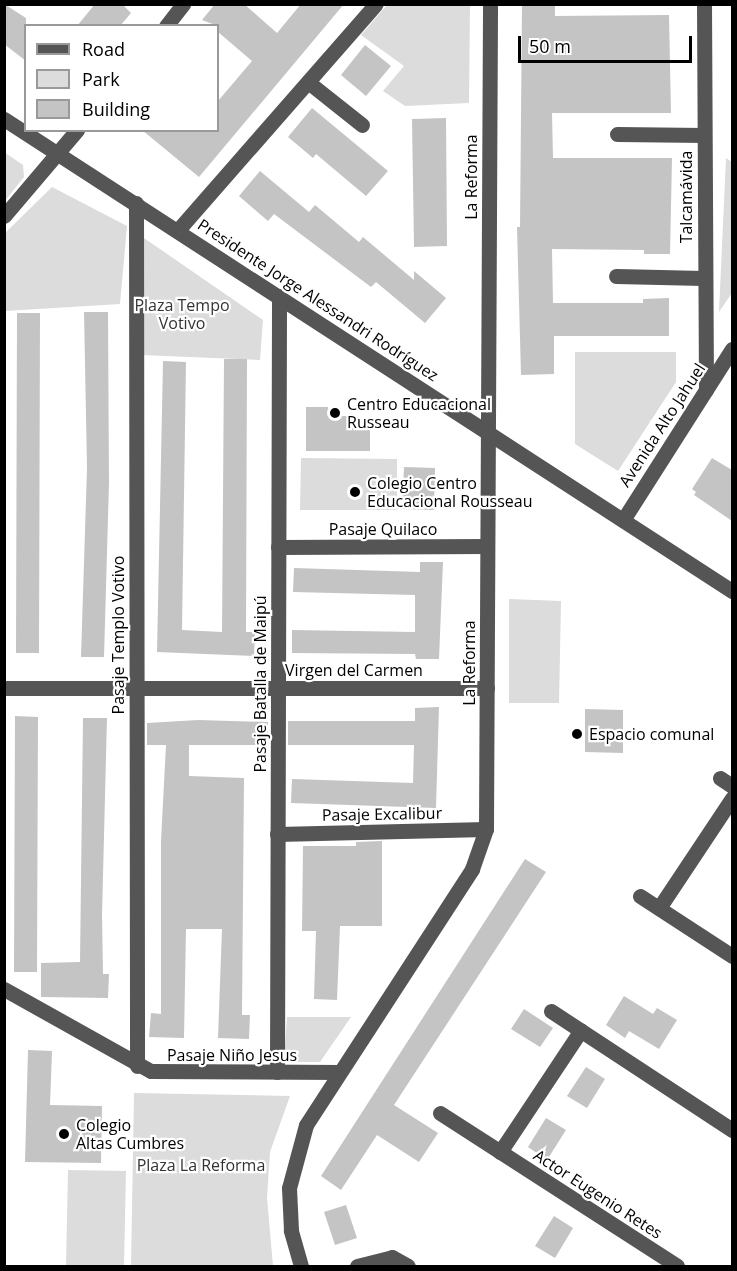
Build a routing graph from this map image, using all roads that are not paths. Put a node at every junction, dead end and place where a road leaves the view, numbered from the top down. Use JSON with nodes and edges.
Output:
{"nodes":[{"id":1,"x":183,"y":4,"type":"edge"},
{"id":2,"x":376,"y":4,"type":"edge"},
{"id":3,"x":490,"y":4,"type":"edge"},
{"id":4,"x":704,"y":4,"type":"edge"},
{"id":5,"x":167,"y":24,"type":"edge"},
{"id":6,"x":308,"y":82,"type":"junction"},
{"id":7,"x":4,"y":118,"type":"edge"},
{"id":8,"x":362,"y":125,"type":"dead end"},
{"id":9,"x":24,"y":132,"type":"edge"},
{"id":10,"x":25,"y":132,"type":"edge"},
{"id":11,"x":75,"y":132,"type":"edge"},
{"id":12,"x":617,"y":134,"type":"dead end"},
{"id":13,"x":704,"y":135,"type":"junction"},
{"id":14,"x":57,"y":154,"type":"junction"},
{"id":15,"x":136,"y":203,"type":"junction"},
{"id":16,"x":4,"y":216,"type":"edge"},
{"id":17,"x":178,"y":230,"type":"junction"},
{"id":18,"x":616,"y":276,"type":"dead end"},
{"id":19,"x":703,"y":278,"type":"junction"},
{"id":20,"x":279,"y":296,"type":"junction"},
{"id":21,"x":732,"y":349,"type":"edge"},
{"id":22,"x":706,"y":390,"type":"junction"},
{"id":23,"x":488,"y":432,"type":"junction"},
{"id":24,"x":623,"y":520,"type":"junction"},
{"id":25,"x":487,"y":546,"type":"junction"},
{"id":26,"x":278,"y":547,"type":"junction"},
{"id":27,"x":732,"y":591,"type":"edge"},
{"id":28,"x":4,"y":688,"type":"edge"},
{"id":29,"x":136,"y":688,"type":"junction"},
{"id":30,"x":278,"y":688,"type":"junction"},
{"id":31,"x":487,"y":688,"type":"junction"},
{"id":32,"x":732,"y":798,"type":"edge"},
{"id":33,"x":486,"y":829,"type":"junction"},
{"id":34,"x":277,"y":834,"type":"junction"},
{"id":35,"x":640,"y":896,"type":"dead end"},
{"id":36,"x":659,"y":908,"type":"junction"},
{"id":37,"x":732,"y":956,"type":"edge"},
{"id":38,"x":4,"y":989,"type":"edge"},
{"id":39,"x":551,"y":1011,"type":"dead end"},
{"id":40,"x":581,"y":1030,"type":"junction"},
{"id":41,"x":137,"y":1066,"type":"junction"},
{"id":42,"x":277,"y":1072,"type":"junction"},
{"id":43,"x":339,"y":1072,"type":"junction"},
{"id":44,"x":440,"y":1113,"type":"dead end"},
{"id":45,"x":732,"y":1130,"type":"edge"},
{"id":46,"x":500,"y":1152,"type":"junction"},
{"id":47,"x":301,"y":1266,"type":"edge"},
{"id":48,"x":357,"y":1266,"type":"edge"},
{"id":49,"x":408,"y":1266,"type":"edge"},
{"id":50,"x":677,"y":1266,"type":"edge"}],
"edges":[{"from":1,"to":5,"type":"street"},
{"from":2,"to":6,"type":"street"},
{"from":3,"to":23,"type":"street","name":"La Reforma"},
{"from":4,"to":13,"type":"street","name":"Talcamávida"},
{"from":6,"to":8,"type":"street"},
{"from":6,"to":17,"type":"street"},
{"from":7,"to":9,"type":"street","name":"Presidente Jorge Alessandri Rodríguez"},
{"from":10,"to":14,"type":"street","name":"Presidente Jorge Alessandri Rodríguez"},
{"from":11,"to":14,"type":"street"},
{"from":12,"to":13,"type":"street"},
{"from":13,"to":19,"type":"street","name":"Talcamávida"},
{"from":14,"to":15,"type":"street","name":"Presidente Jorge Alessandri Rodríguez"},
{"from":14,"to":16,"type":"street"},
{"from":15,"to":17,"type":"street","name":"Presidente Jorge Alessandri Rodríguez"},
{"from":15,"to":29,"type":"street","name":"Pasaje Templo Votivo"},
{"from":17,"to":20,"type":"street","name":"Presidente Jorge Alessandri Rodríguez"},
{"from":18,"to":19,"type":"street"},
{"from":19,"to":22,"type":"street","name":"Talcamávida"},
{"from":20,"to":23,"type":"street","name":"Presidente Jorge Alessandri Rodríguez"},
{"from":20,"to":26,"type":"street","name":"Pasaje Batalla de Maipú"},
{"from":21,"to":22,"type":"street","name":"Avenida Alto Jahuel"},
{"from":22,"to":24,"type":"street","name":"Avenida Alto Jahuel"},
{"from":23,"to":24,"type":"street","name":"Presidente Jorge Alessandri Rodríguez"},
{"from":23,"to":25,"type":"street","name":"La Reforma"},
{"from":24,"to":27,"type":"street","name":"Presidente Jorge Alessandri Rodríguez"},
{"from":25,"to":26,"type":"street","name":"Pasaje Quilaco"},
{"from":25,"to":31,"type":"street","name":"La Reforma"},
{"from":26,"to":30,"type":"street","name":"Pasaje Batalla de Maipú"},
{"from":28,"to":29,"type":"street","name":"Virgen del Carmen"},
{"from":29,"to":30,"type":"street","name":"Virgen del Carmen"},
{"from":29,"to":41,"type":"street","name":"Pasaje Templo Votivo"},
{"from":30,"to":31,"type":"street","name":"Virgen del Carmen"},
{"from":30,"to":34,"type":"street","name":"Pasaje Batalla de Maipú"},
{"from":31,"to":33,"type":"street","name":"La Reforma"},
{"from":32,"to":36,"type":"street"},
{"from":33,"to":34,"type":"street","name":"Pasaje Excalibur"},
{"from":33,"to":43,"type":"street","name":"La Reforma"},
{"from":34,"to":42,"type":"street","name":"Pasaje Batalla de Maipú"},
{"from":35,"to":36,"type":"street"},
{"from":36,"to":37,"type":"street"},
{"from":38,"to":41,"type":"street","name":"Pasaje Niño Jesus"},
{"from":39,"to":40,"type":"street"},
{"from":40,"to":45,"type":"street"},
{"from":40,"to":46,"type":"street"},
{"from":41,"to":42,"type":"street","name":"Pasaje Niño Jesus"},
{"from":42,"to":43,"type":"street","name":"Pasaje Niño Jesus"},
{"from":43,"to":47,"type":"street","name":"La Reforma"},
{"from":44,"to":46,"type":"street","name":"Actor Eugenio Retes"},
{"from":46,"to":50,"type":"street","name":"Actor Eugenio Retes"},
{"from":48,"to":49,"type":"street"}]}
